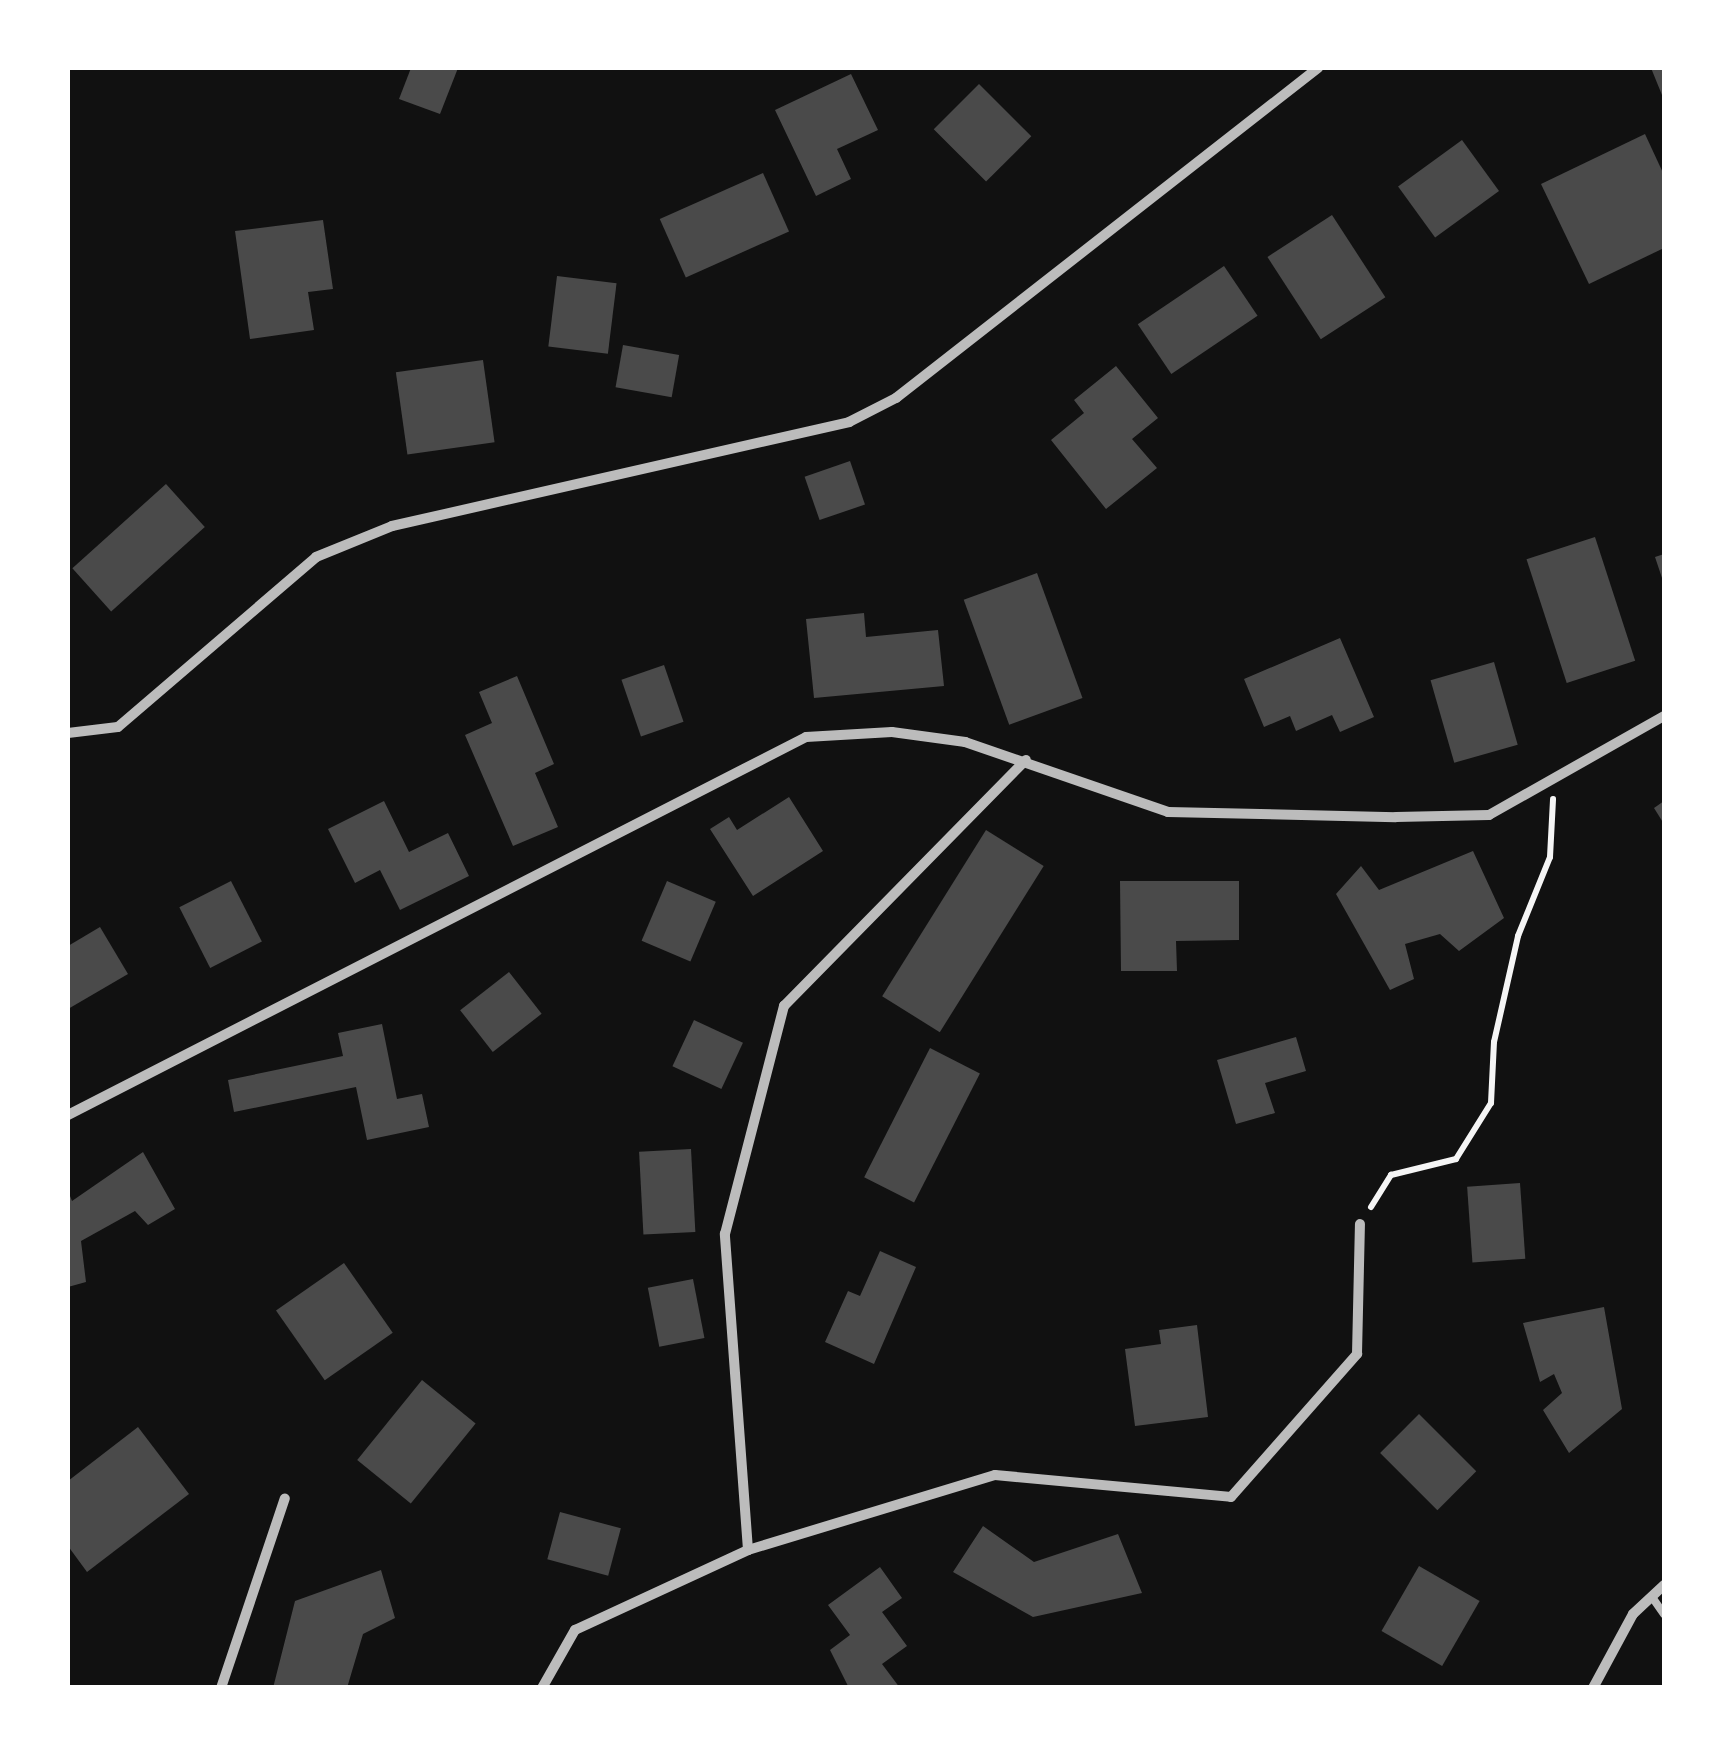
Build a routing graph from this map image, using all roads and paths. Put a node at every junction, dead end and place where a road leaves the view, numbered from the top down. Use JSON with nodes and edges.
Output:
{"nodes":[{"id":1,"x":1318,"y":68,"type":"edge"},
{"id":2,"x":1664,"y":716,"type":"edge"},
{"id":3,"x":68,"y":733,"type":"edge"},
{"id":4,"x":1026,"y":760,"type":"junction"},
{"id":5,"x":1554,"y":781,"type":"junction"},
{"id":6,"x":68,"y":1115,"type":"edge"},
{"id":7,"x":1360,"y":1224,"type":"joint"},
{"id":8,"x":285,"y":1498,"type":"dead end"},
{"id":9,"x":748,"y":1550,"type":"junction"},
{"id":10,"x":1664,"y":1585,"type":"edge"},
{"id":11,"x":1652,"y":1597,"type":"junction"},
{"id":12,"x":1664,"y":1614,"type":"edge"},
{"id":13,"x":221,"y":1688,"type":"edge"},
{"id":14,"x":542,"y":1688,"type":"edge"},
{"id":15,"x":1593,"y":1688,"type":"edge"}],
"edges":[{"from":1,"to":3,"type":"street"},
{"from":2,"to":5,"type":"street"},
{"from":4,"to":5,"type":"street"},
{"from":4,"to":6,"type":"street"},
{"from":4,"to":9,"type":"street"},
{"from":5,"to":7,"type":"path"},
{"from":7,"to":9,"type":"street"},
{"from":8,"to":13,"type":"street"},
{"from":9,"to":14,"type":"street"},
{"from":10,"to":11,"type":"street"},
{"from":11,"to":12,"type":"lane"},
{"from":11,"to":15,"type":"street"}]}
